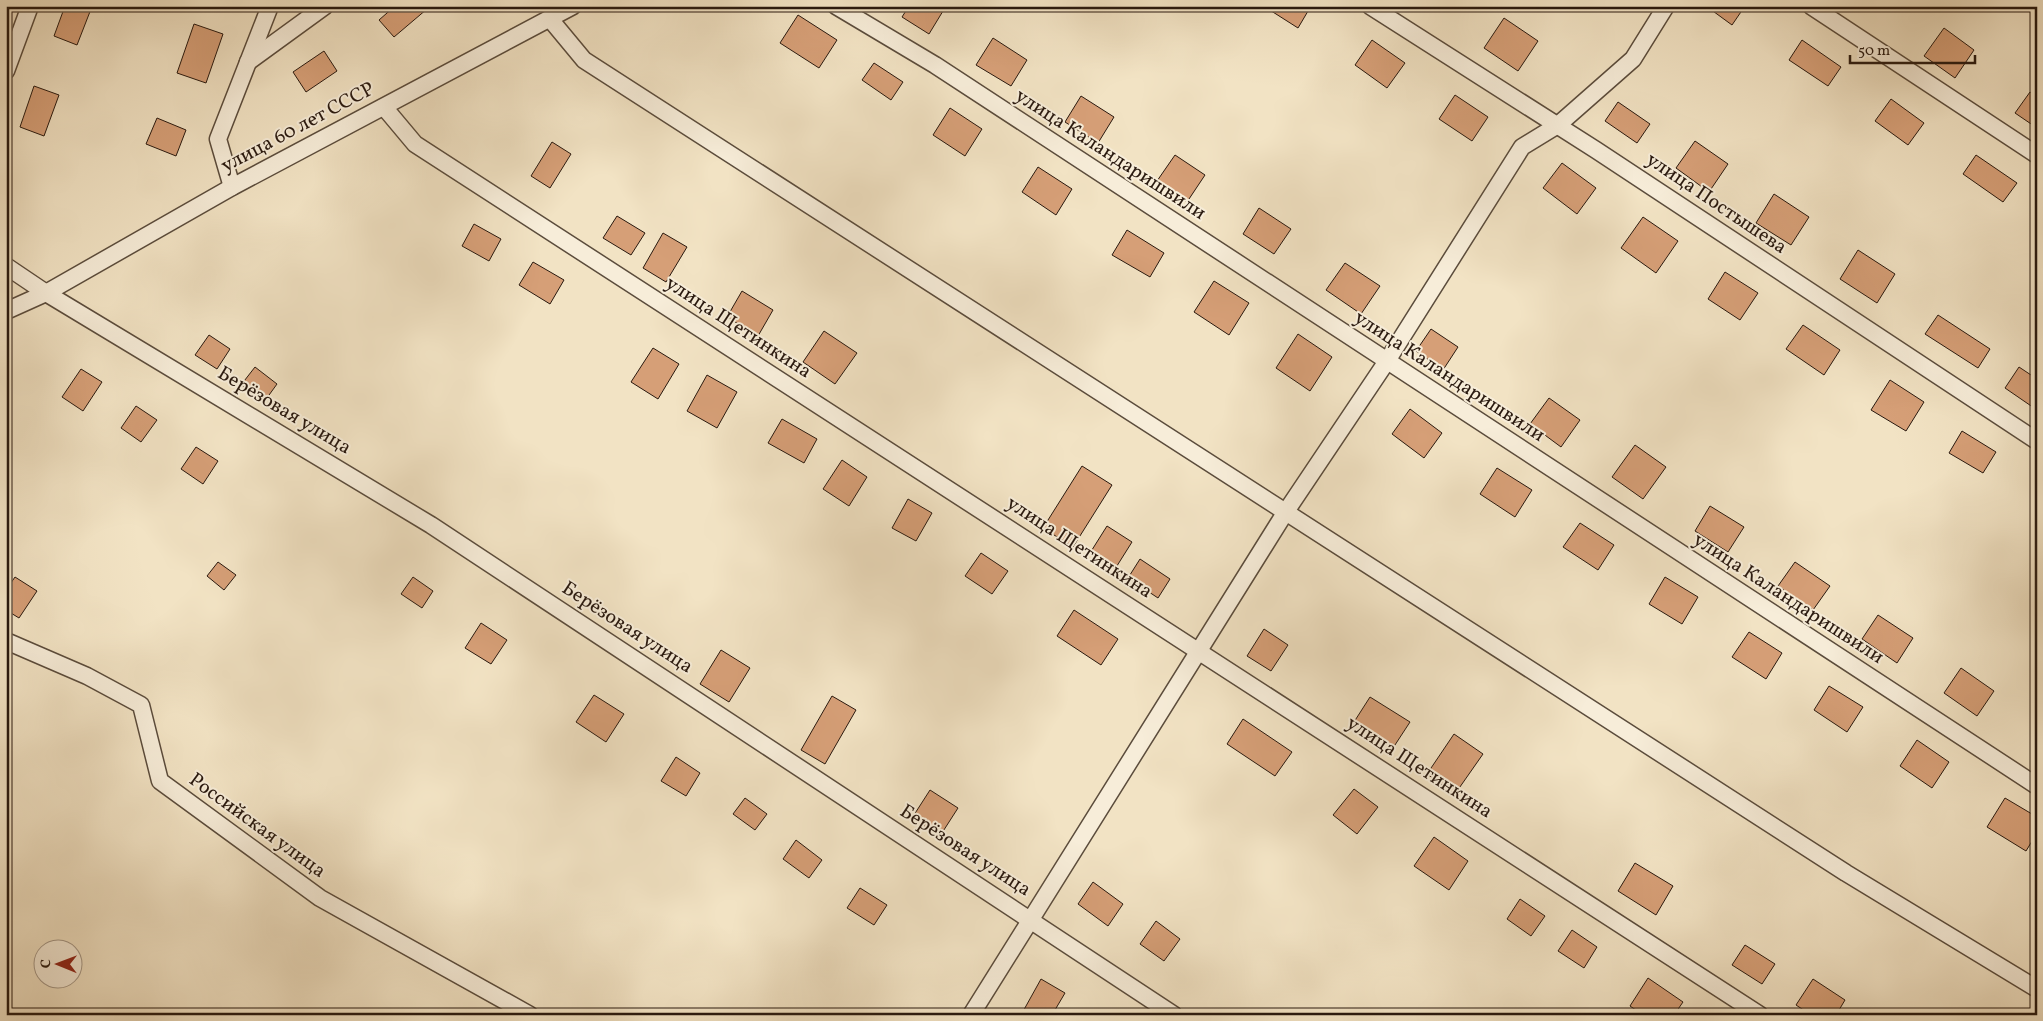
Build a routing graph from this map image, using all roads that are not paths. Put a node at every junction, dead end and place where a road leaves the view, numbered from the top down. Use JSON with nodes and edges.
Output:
{"nodes":[{"id":1,"x":30,"y":6,"type":"edge"},
{"id":2,"x":270,"y":6,"type":"edge"},
{"id":3,"x":324,"y":6,"type":"edge"},
{"id":4,"x":573,"y":6,"type":"edge"},
{"id":5,"x":836,"y":6,"type":"edge"},
{"id":6,"x":1370,"y":6,"type":"edge"},
{"id":7,"x":1666,"y":6,"type":"edge"},
{"id":8,"x":1811,"y":6,"type":"edge"},
{"id":9,"x":550,"y":19,"type":"junction"},
{"id":10,"x":248,"y":62,"type":"junction"},
{"id":11,"x":6,"y":71,"type":"edge"},
{"id":12,"x":384,"y":107,"type":"junction"},
{"id":13,"x":1558,"y":125,"type":"junction"},
{"id":14,"x":2037,"y":155,"type":"edge"},
{"id":15,"x":232,"y":187,"type":"junction"},
{"id":16,"x":6,"y":266,"type":"edge"},
{"id":17,"x":46,"y":293,"type":"junction"},
{"id":18,"x":6,"y":311,"type":"edge"},
{"id":19,"x":1387,"y":362,"type":"junction"},
{"id":20,"x":2037,"y":441,"type":"edge"},
{"id":21,"x":1285,"y":513,"type":"junction"},
{"id":22,"x":6,"y":641,"type":"edge"},
{"id":23,"x":1200,"y":651,"type":"junction"},
{"id":24,"x":2037,"y":786,"type":"edge"},
{"id":25,"x":1030,"y":920,"type":"junction"},
{"id":26,"x":2037,"y":989,"type":"edge"},
{"id":27,"x":530,"y":1015,"type":"edge"},
{"id":28,"x":971,"y":1015,"type":"edge"},
{"id":29,"x":1174,"y":1015,"type":"edge"},
{"id":30,"x":1760,"y":1015,"type":"edge"}],
"edges":[{"from":1,"to":11,"type":"street"},
{"from":2,"to":10,"type":"street"},
{"from":3,"to":10,"type":"street"},
{"from":4,"to":9,"type":"street","name":"улица 60 лет СССР"},
{"from":5,"to":19,"type":"street","name":"улица Каландаришвили"},
{"from":6,"to":13,"type":"street","name":"улица Постышева"},
{"from":7,"to":13,"type":"street"},
{"from":8,"to":14,"type":"street"},
{"from":9,"to":12,"type":"street","name":"улица 60 лет СССР"},
{"from":9,"to":21,"type":"street"},
{"from":10,"to":15,"type":"street"},
{"from":12,"to":15,"type":"street","name":"улица 60 лет СССР"},
{"from":12,"to":23,"type":"street","name":"улица Щетинкина"},
{"from":13,"to":19,"type":"street"},
{"from":13,"to":20,"type":"street","name":"улица Постышева"},
{"from":15,"to":17,"type":"street","name":"улица 60 лет СССР"},
{"from":16,"to":17,"type":"street","name":"Берёзовая улица"},
{"from":17,"to":18,"type":"street","name":"улица 60 лет СССР"},
{"from":17,"to":25,"type":"street","name":"Берёзовая улица"},
{"from":19,"to":21,"type":"street"},
{"from":19,"to":24,"type":"street","name":"улица Каландаришвили"},
{"from":21,"to":23,"type":"street"},
{"from":21,"to":26,"type":"street"},
{"from":22,"to":27,"type":"street","name":"Российская улица"},
{"from":23,"to":25,"type":"street"},
{"from":23,"to":30,"type":"street","name":"улица Щетинкина"},
{"from":25,"to":28,"type":"street"},
{"from":25,"to":29,"type":"street","name":"Берёзовая улица"}]}
